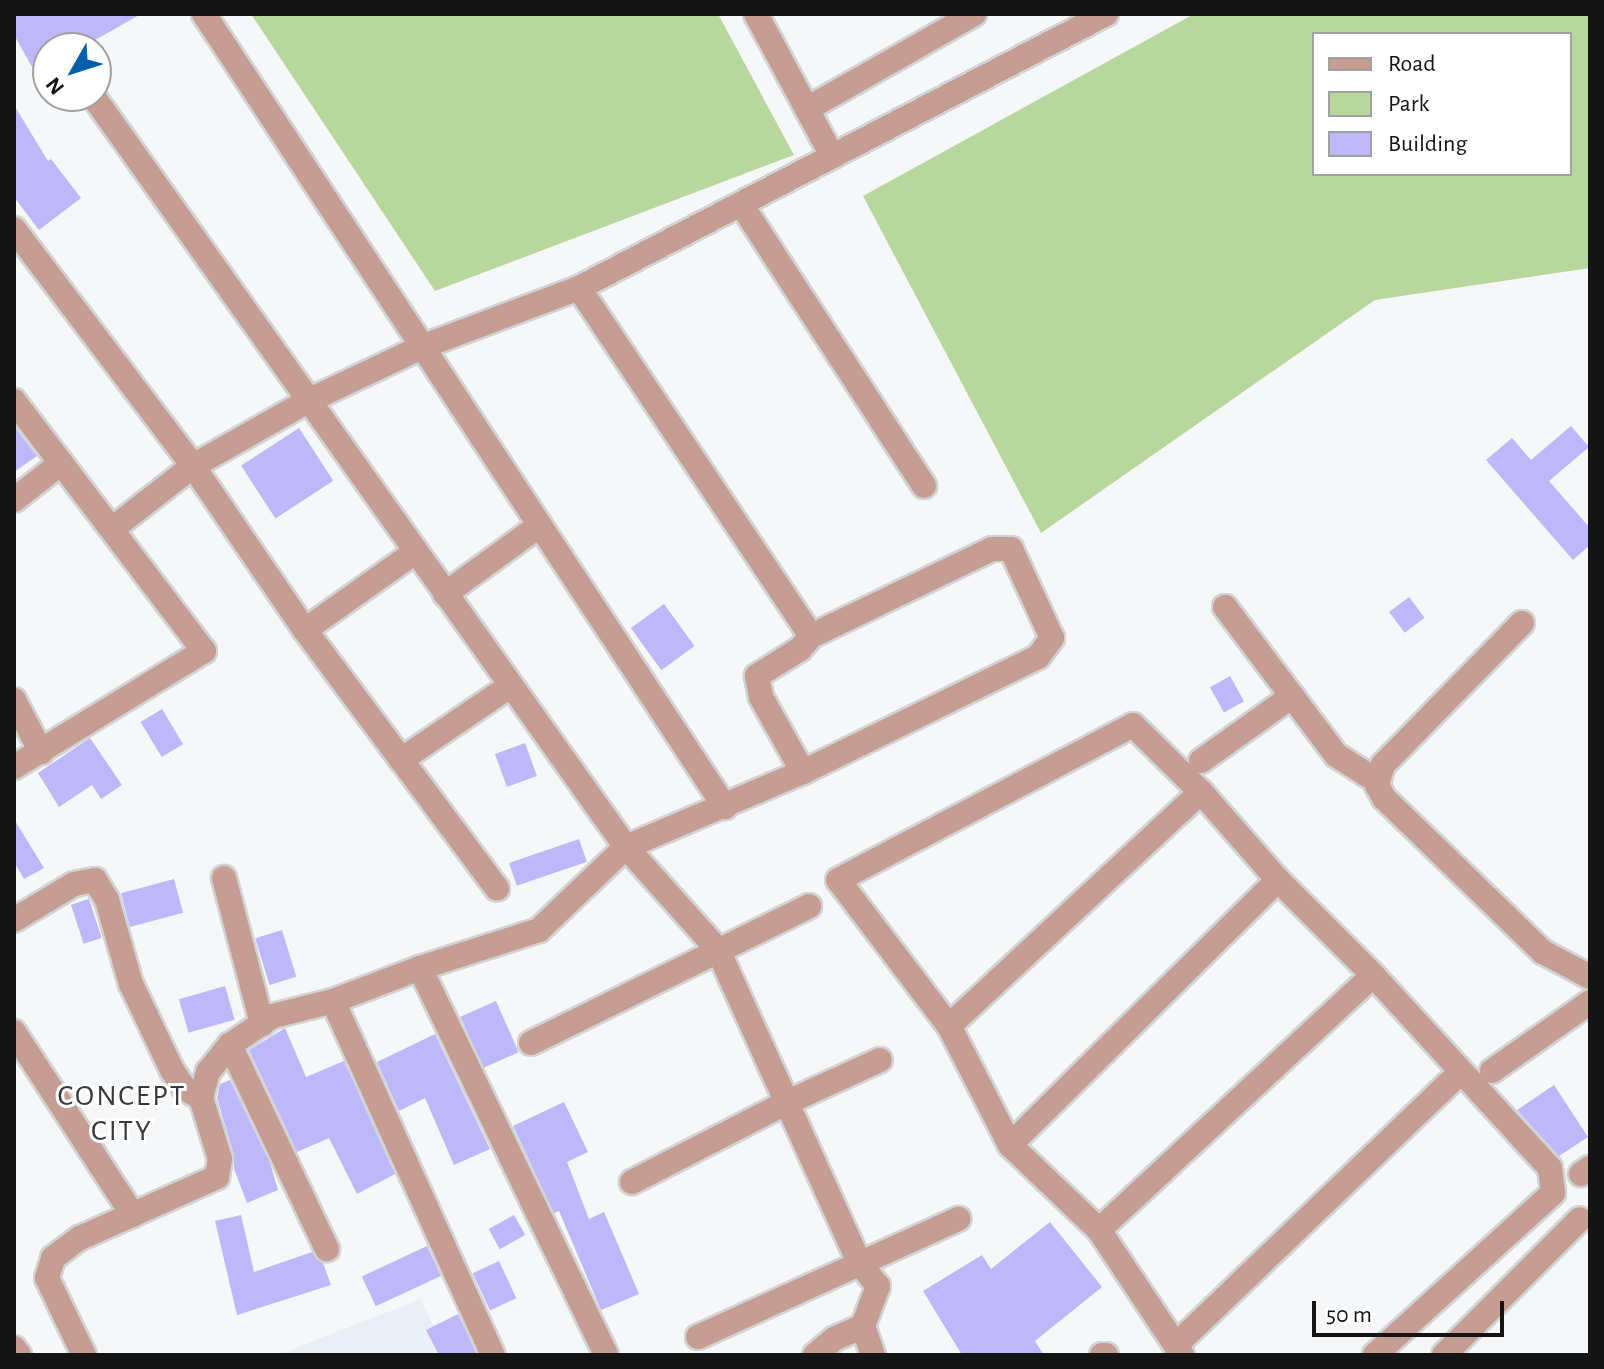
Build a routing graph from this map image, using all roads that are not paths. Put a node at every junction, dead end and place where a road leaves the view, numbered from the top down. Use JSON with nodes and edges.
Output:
{"nodes":[{"id":1,"x":204,"y":14,"type":"edge"},
{"id":2,"x":756,"y":14,"type":"edge"},
{"id":3,"x":974,"y":14,"type":"edge"},
{"id":4,"x":1106,"y":14,"type":"edge"},
{"id":5,"x":807,"y":109,"type":"junction"},
{"id":6,"x":104,"y":112,"type":"edge"},
{"id":7,"x":832,"y":156,"type":"junction"},
{"id":8,"x":741,"y":204,"type":"junction"},
{"id":9,"x":14,"y":229,"type":"edge"},
{"id":10,"x":579,"y":288,"type":"junction"},
{"id":11,"x":424,"y":346,"type":"junction"},
{"id":12,"x":14,"y":401,"type":"edge"},
{"id":13,"x":308,"y":401,"type":"junction"},
{"id":14,"x":61,"y":463,"type":"junction"},
{"id":15,"x":193,"y":466,"type":"junction"},
{"id":16,"x":924,"y":486,"type":"dead end"},
{"id":17,"x":14,"y":500,"type":"edge"},
{"id":18,"x":540,"y":525,"type":"junction"},
{"id":19,"x":112,"y":529,"type":"junction"},
{"id":20,"x":415,"y":552,"type":"junction"},
{"id":21,"x":445,"y":594,"type":"junction"},
{"id":22,"x":1225,"y":607,"type":"dead end"},
{"id":23,"x":1522,"y":623,"type":"dead end"},
{"id":24,"x":305,"y":630,"type":"junction"},
{"id":25,"x":811,"y":636,"type":"junction"},
{"id":26,"x":510,"y":686,"type":"junction"},
{"id":27,"x":1292,"y":696,"type":"junction"},
{"id":28,"x":14,"y":700,"type":"edge"},
{"id":29,"x":41,"y":752,"type":"junction"},
{"id":30,"x":401,"y":760,"type":"junction"},
{"id":31,"x":1201,"y":761,"type":"dead end"},
{"id":32,"x":14,"y":767,"type":"edge"},
{"id":33,"x":803,"y":772,"type":"junction"},
{"id":34,"x":1377,"y":781,"type":"junction"},
{"id":35,"x":1201,"y":792,"type":"junction"},
{"id":36,"x":725,"y":807,"type":"junction"},
{"id":37,"x":626,"y":847,"type":"junction"},
{"id":38,"x":224,"y":878,"type":"dead end"},
{"id":39,"x":1278,"y":880,"type":"junction"},
{"id":40,"x":497,"y":889,"type":"dead end"},
{"id":41,"x":809,"y":906,"type":"dead end"},
{"id":42,"x":14,"y":920,"type":"edge"},
{"id":43,"x":718,"y":950,"type":"junction"},
{"id":44,"x":420,"y":968,"type":"junction"},
{"id":45,"x":1373,"y":975,"type":"junction"},
{"id":46,"x":1590,"y":977,"type":"edge"},
{"id":47,"x":333,"y":1001,"type":"junction"},
{"id":48,"x":1590,"y":1002,"type":"edge"},
{"id":49,"x":262,"y":1024,"type":"junction"},
{"id":50,"x":949,"y":1026,"type":"junction"},
{"id":51,"x":14,"y":1032,"type":"edge"},
{"id":52,"x":531,"y":1043,"type":"dead end"},
{"id":53,"x":230,"y":1045,"type":"junction"},
{"id":54,"x":880,"y":1060,"type":"dead end"},
{"id":55,"x":1492,"y":1071,"type":"dead end"},
{"id":56,"x":1461,"y":1072,"type":"junction"},
{"id":57,"x":201,"y":1098,"type":"junction"},
{"id":58,"x":786,"y":1103,"type":"junction"},
{"id":59,"x":1010,"y":1145,"type":"junction"},
{"id":60,"x":632,"y":1182,"type":"dead end"},
{"id":61,"x":133,"y":1215,"type":"junction"},
{"id":62,"x":958,"y":1219,"type":"dead end"},
{"id":63,"x":1580,"y":1219,"type":"dead end"},
{"id":64,"x":1099,"y":1230,"type":"junction"},
{"id":65,"x":327,"y":1249,"type":"dead end"},
{"id":66,"x":859,"y":1262,"type":"junction"},
{"id":67,"x":863,"y":1326,"type":"junction"},
{"id":68,"x":698,"y":1337,"type":"dead end"},
{"id":69,"x":14,"y":1348,"type":"edge"},
{"id":70,"x":1179,"y":1350,"type":"edge"},
{"id":71,"x":19,"y":1355,"type":"edge"},
{"id":72,"x":84,"y":1355,"type":"edge"},
{"id":73,"x":493,"y":1355,"type":"edge"},
{"id":74,"x":606,"y":1355,"type":"edge"},
{"id":75,"x":815,"y":1355,"type":"edge"},
{"id":76,"x":873,"y":1355,"type":"edge"},
{"id":77,"x":1375,"y":1355,"type":"edge"},
{"id":78,"x":1444,"y":1355,"type":"edge"}],
"edges":[{"from":1,"to":11,"type":"street"},
{"from":2,"to":5,"type":"street"},
{"from":3,"to":5,"type":"street"},
{"from":4,"to":7,"type":"street"},
{"from":5,"to":7,"type":"street"},
{"from":6,"to":13,"type":"street"},
{"from":7,"to":8,"type":"street"},
{"from":8,"to":10,"type":"street"},
{"from":8,"to":16,"type":"street"},
{"from":9,"to":15,"type":"street"},
{"from":10,"to":11,"type":"street"},
{"from":10,"to":25,"type":"street"},
{"from":11,"to":13,"type":"street"},
{"from":11,"to":18,"type":"street"},
{"from":12,"to":14,"type":"street"},
{"from":13,"to":15,"type":"street"},
{"from":13,"to":20,"type":"street"},
{"from":14,"to":17,"type":"street"},
{"from":14,"to":19,"type":"street"},
{"from":15,"to":19,"type":"street"},
{"from":15,"to":24,"type":"street"},
{"from":18,"to":21,"type":"street"},
{"from":18,"to":36,"type":"street"},
{"from":19,"to":29,"type":"street"},
{"from":20,"to":21,"type":"street"},
{"from":20,"to":24,"type":"street"},
{"from":21,"to":26,"type":"street"},
{"from":22,"to":27,"type":"street"},
{"from":23,"to":34,"type":"street"},
{"from":24,"to":30,"type":"street"},
{"from":25,"to":33,"type":"street"},
{"from":25,"to":33,"type":"street"},
{"from":26,"to":30,"type":"street"},
{"from":26,"to":37,"type":"street"},
{"from":27,"to":31,"type":"street"},
{"from":27,"to":34,"type":"street"},
{"from":28,"to":29,"type":"street"},
{"from":29,"to":32,"type":"street"},
{"from":30,"to":40,"type":"street"},
{"from":33,"to":36,"type":"street"},
{"from":34,"to":46,"type":"street"},
{"from":35,"to":39,"type":"street"},
{"from":35,"to":50,"type":"street"},
{"from":35,"to":50,"type":"street"},
{"from":36,"to":37,"type":"street"},
{"from":37,"to":43,"type":"street"},
{"from":37,"to":44,"type":"street"},
{"from":38,"to":49,"type":"street"},
{"from":39,"to":45,"type":"street"},
{"from":39,"to":59,"type":"street"},
{"from":41,"to":43,"type":"street"},
{"from":42,"to":57,"type":"street"},
{"from":43,"to":52,"type":"street"},
{"from":43,"to":58,"type":"street"},
{"from":44,"to":47,"type":"street"},
{"from":44,"to":74,"type":"street"},
{"from":45,"to":56,"type":"street"},
{"from":45,"to":64,"type":"street"},
{"from":47,"to":49,"type":"street"},
{"from":47,"to":73,"type":"street"},
{"from":48,"to":55,"type":"street"},
{"from":49,"to":53,"type":"street"},
{"from":50,"to":59,"type":"street"},
{"from":51,"to":61,"type":"street"},
{"from":53,"to":57,"type":"street"},
{"from":53,"to":65,"type":"street"},
{"from":54,"to":58,"type":"street"},
{"from":56,"to":70,"type":"street"},
{"from":56,"to":77,"type":"street"},
{"from":57,"to":61,"type":"street"},
{"from":58,"to":60,"type":"street"},
{"from":58,"to":66,"type":"street"},
{"from":59,"to":64,"type":"street"},
{"from":61,"to":72,"type":"street"},
{"from":62,"to":66,"type":"street"},
{"from":63,"to":78,"type":"street"},
{"from":64,"to":70,"type":"street"},
{"from":66,"to":67,"type":"street"},
{"from":66,"to":68,"type":"street"},
{"from":67,"to":75,"type":"street"},
{"from":67,"to":76,"type":"street"},
{"from":69,"to":71,"type":"street"}]}
